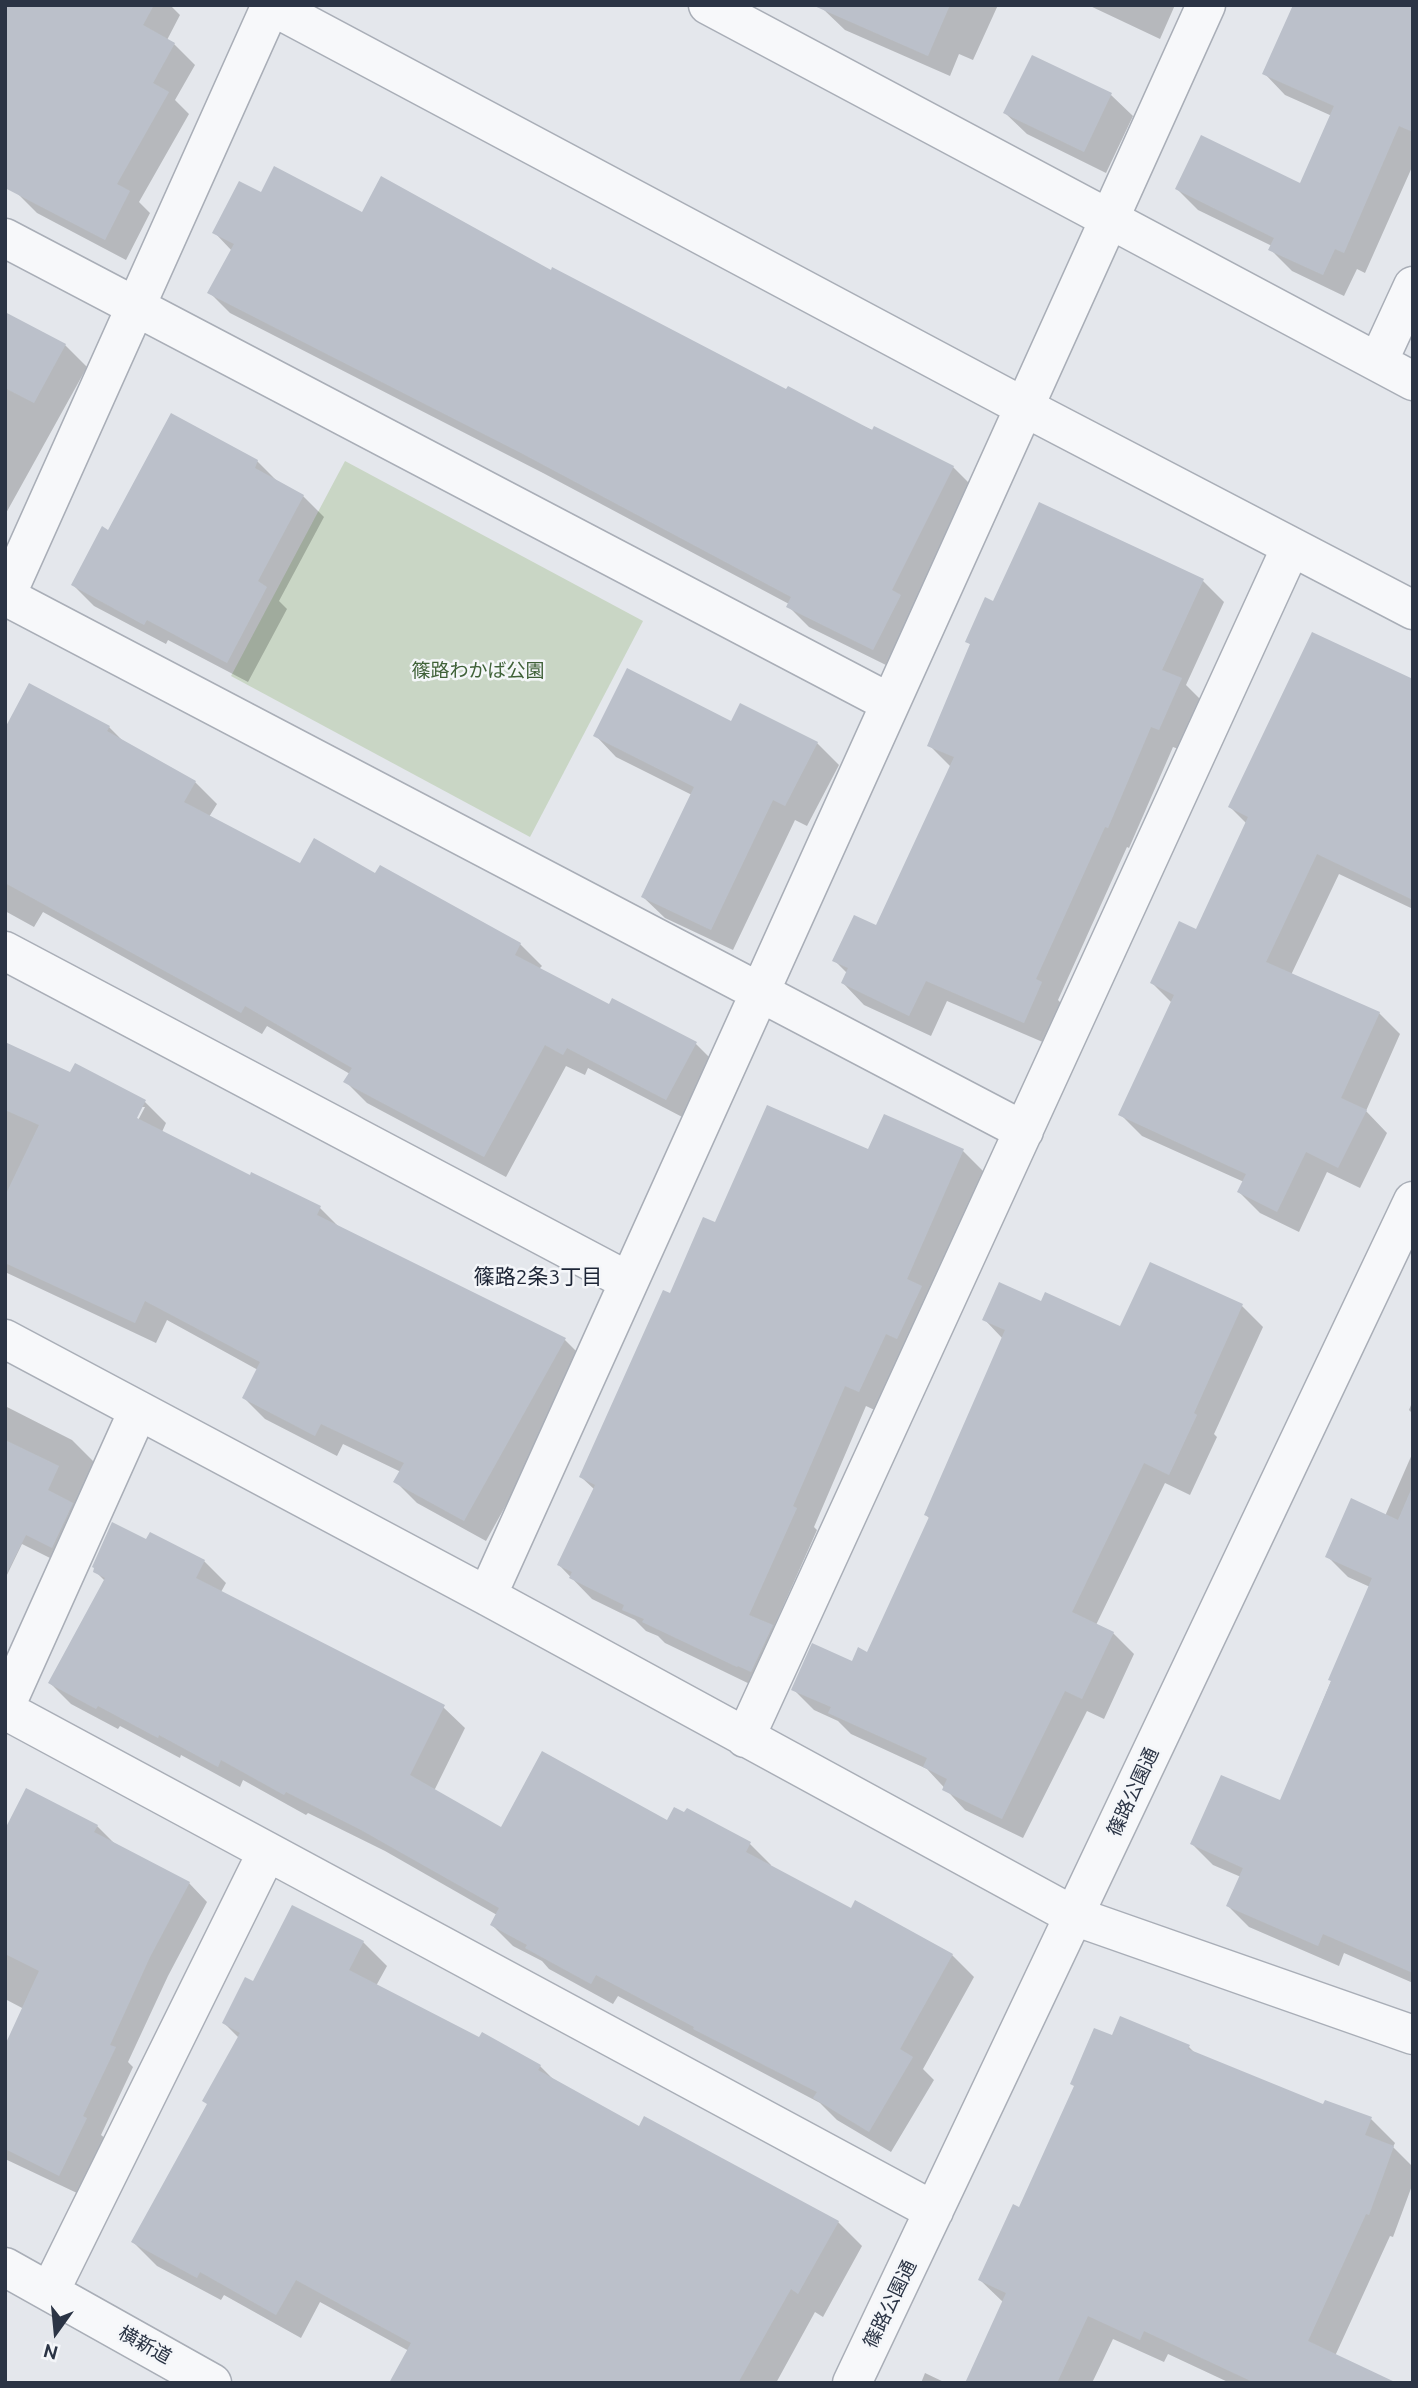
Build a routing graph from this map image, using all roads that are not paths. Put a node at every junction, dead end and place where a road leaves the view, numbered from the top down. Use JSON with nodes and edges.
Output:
{"nodes":[{"id":1,"x":271,"y":5,"type":"edge"},
{"id":2,"x":708,"y":5,"type":"edge"},
{"id":3,"x":1206,"y":5,"type":"edge"},
{"id":4,"x":1110,"y":217,"type":"junction"},
{"id":5,"x":5,"y":238,"type":"edge"},
{"id":6,"x":1413,"y":286,"type":"edge"},
{"id":7,"x":135,"y":308,"type":"junction"},
{"id":8,"x":1378,"y":362,"type":"junction"},
{"id":9,"x":1413,"y":381,"type":"edge"},
{"id":10,"x":1024,"y":407,"type":"junction"},
{"id":11,"x":1291,"y":547,"type":"junction"},
{"id":12,"x":5,"y":597,"type":"edge"},
{"id":13,"x":1413,"y":610,"type":"edge"},
{"id":14,"x":890,"y":703,"type":"junction"},
{"id":15,"x":5,"y":951,"type":"edge"},
{"id":16,"x":760,"y":993,"type":"junction"},
{"id":17,"x":1024,"y":1131,"type":"junction"},
{"id":18,"x":1413,"y":1200,"type":"edge"},
{"id":19,"x":628,"y":1281,"type":"junction"},
{"id":20,"x":5,"y":1339,"type":"edge"},
{"id":21,"x":138,"y":1411,"type":"junction"},
{"id":22,"x":487,"y":1596,"type":"junction"},
{"id":23,"x":5,"y":1709,"type":"edge"},
{"id":24,"x":745,"y":1738,"type":"junction"},
{"id":25,"x":267,"y":1852,"type":"junction"},
{"id":26,"x":1074,"y":1916,"type":"junction"},
{"id":27,"x":1413,"y":2035,"type":"edge"},
{"id":28,"x":934,"y":2210,"type":"junction"},
{"id":29,"x":5,"y":2267,"type":"edge"},
{"id":30,"x":50,"y":2291,"type":"junction"},
{"id":31,"x":212,"y":2383,"type":"edge"},
{"id":32,"x":852,"y":2383,"type":"edge"}],
"edges":[{"from":1,"to":7,"type":"street"},
{"from":1,"to":10,"type":"street"},
{"from":2,"to":4,"type":"street"},
{"from":3,"to":4,"type":"street"},
{"from":4,"to":8,"type":"street"},
{"from":4,"to":10,"type":"street"},
{"from":5,"to":7,"type":"street"},
{"from":6,"to":8,"type":"street"},
{"from":7,"to":12,"type":"street"},
{"from":7,"to":14,"type":"street"},
{"from":8,"to":9,"type":"street"},
{"from":10,"to":11,"type":"street"},
{"from":10,"to":14,"type":"street"},
{"from":11,"to":13,"type":"street"},
{"from":11,"to":17,"type":"street"},
{"from":12,"to":16,"type":"street"},
{"from":14,"to":16,"type":"street"},
{"from":15,"to":19,"type":"street"},
{"from":16,"to":17,"type":"street"},
{"from":16,"to":19,"type":"street"},
{"from":17,"to":24,"type":"street"},
{"from":18,"to":26,"type":"street","name":"篠路公園通"},
{"from":19,"to":22,"type":"street"},
{"from":20,"to":21,"type":"street"},
{"from":21,"to":22,"type":"street"},
{"from":21,"to":23,"type":"street"},
{"from":22,"to":24,"type":"street"},
{"from":23,"to":25,"type":"street"},
{"from":24,"to":26,"type":"street"},
{"from":25,"to":28,"type":"street"},
{"from":25,"to":30,"type":"street"},
{"from":26,"to":27,"type":"street"},
{"from":26,"to":28,"type":"street","name":"篠路公園通"},
{"from":28,"to":32,"type":"street","name":"篠路公園通"},
{"from":29,"to":30,"type":"street","name":"横新道"},
{"from":30,"to":31,"type":"street","name":"横新道"}]}
